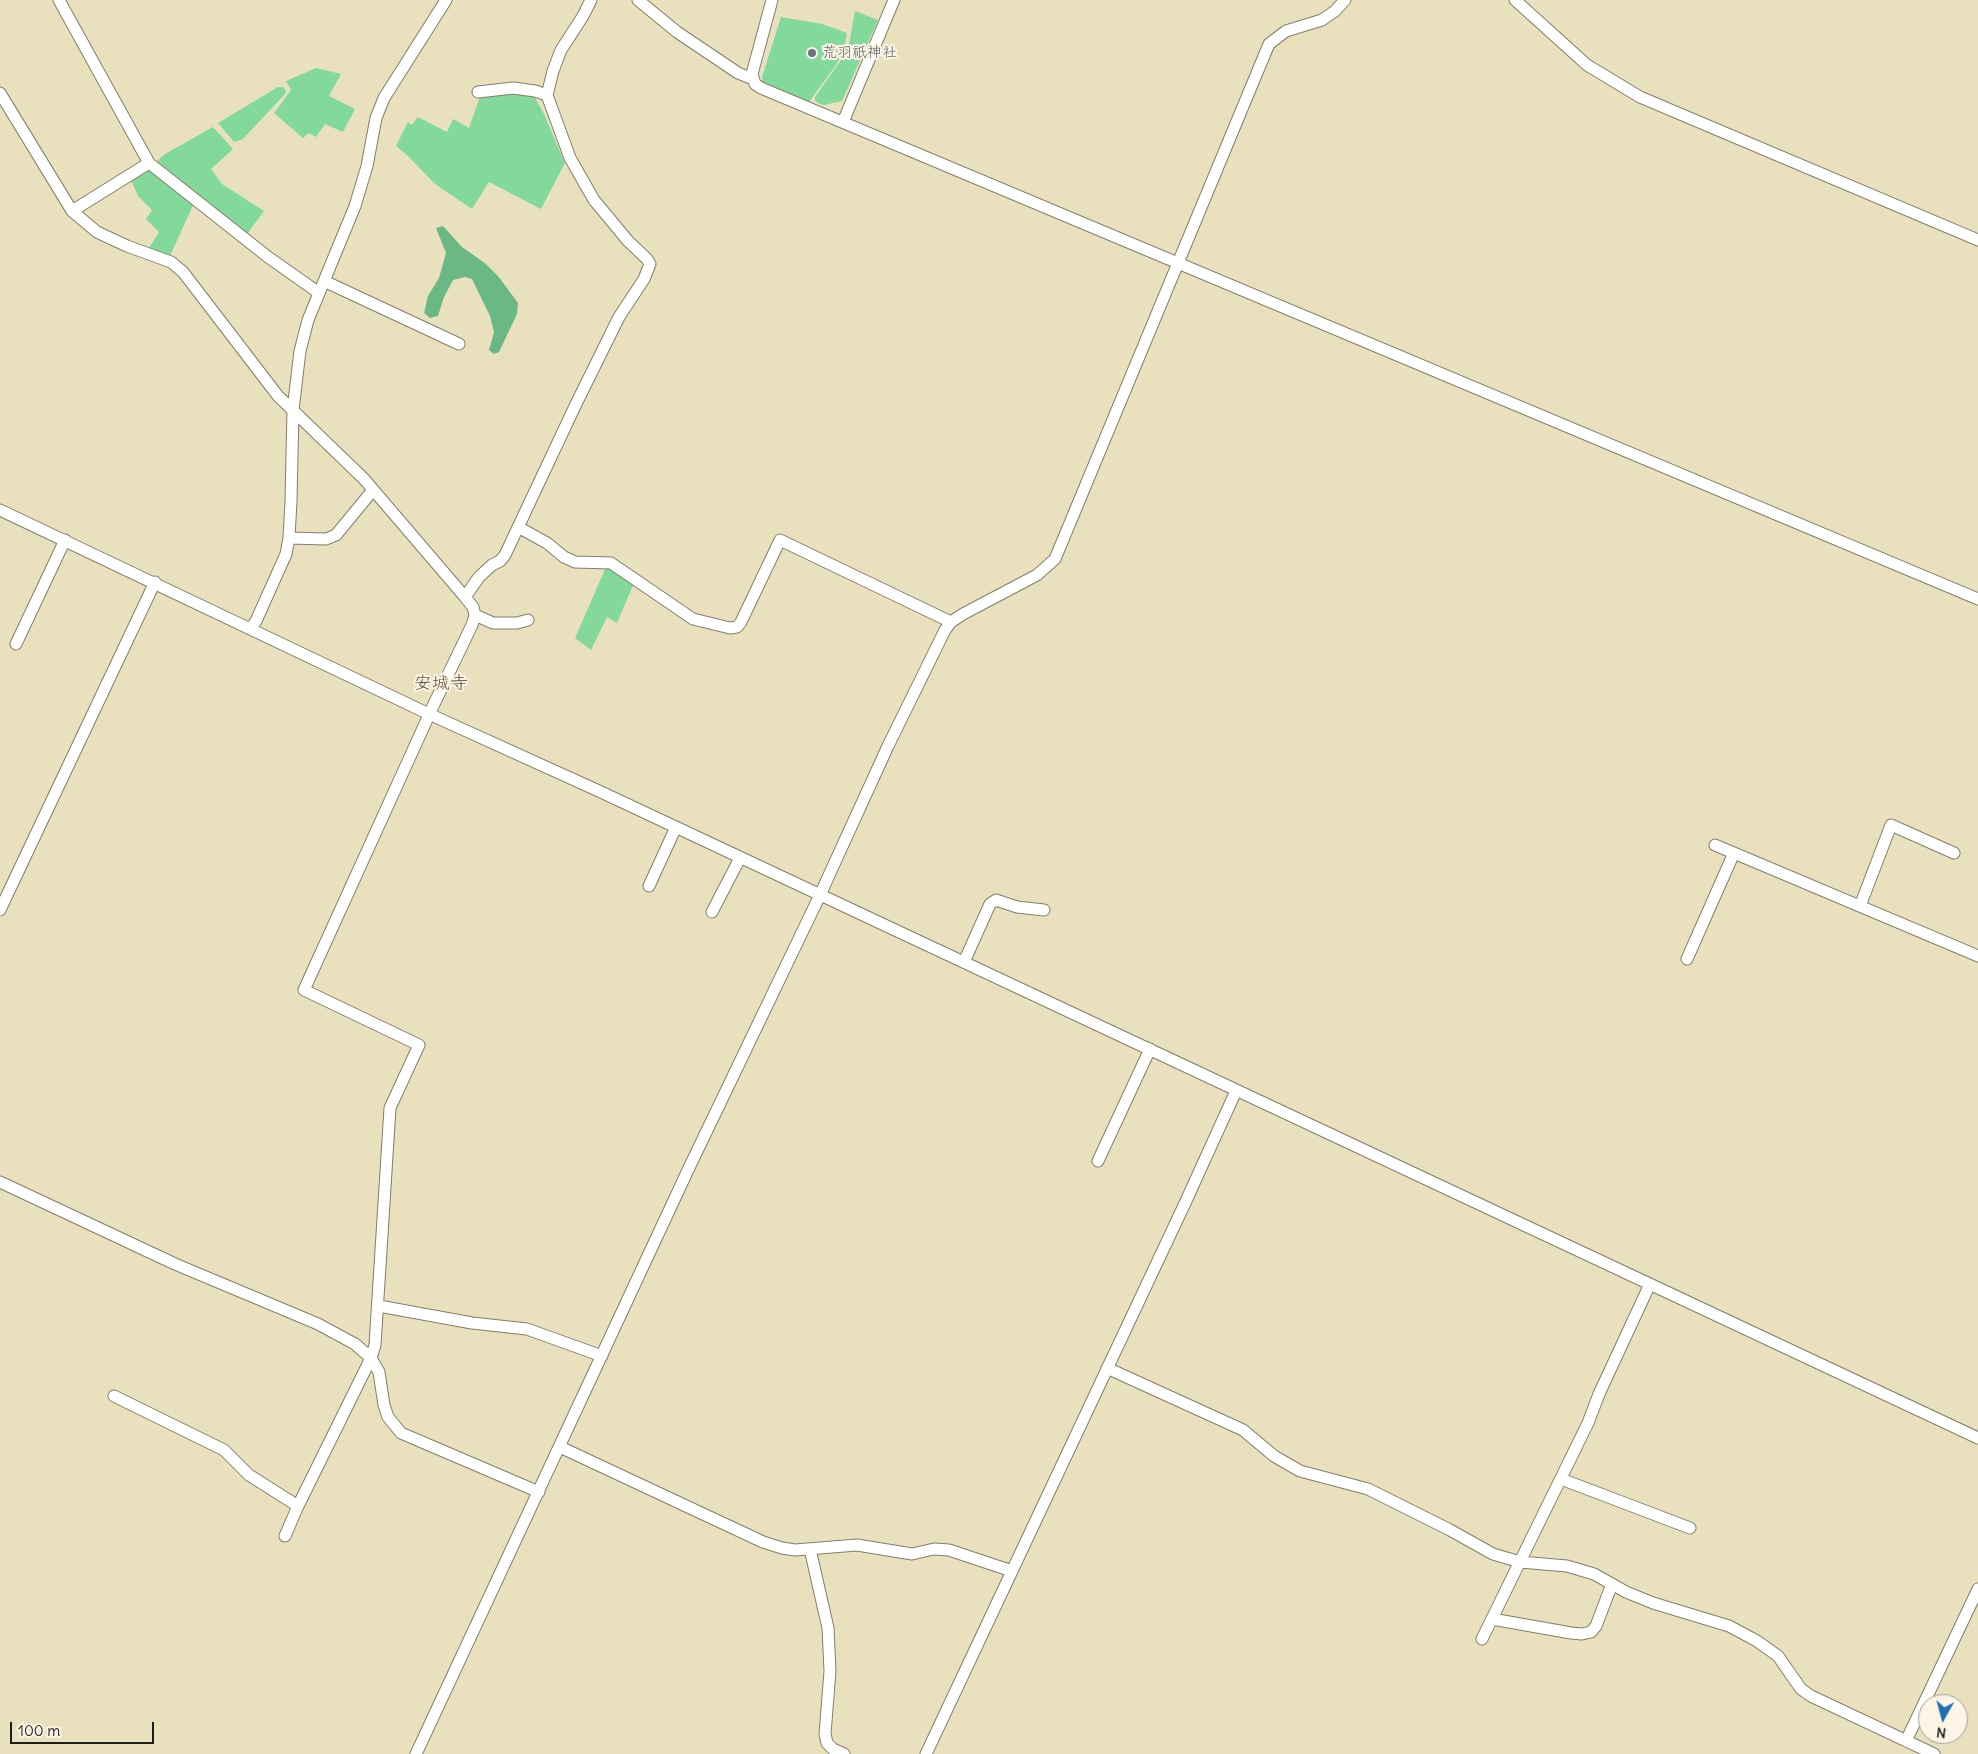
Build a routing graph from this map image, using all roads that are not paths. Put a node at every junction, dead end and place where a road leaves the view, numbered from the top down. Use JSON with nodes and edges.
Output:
{"nodes":[{"id":1,"x":59,"y":0,"type":"edge"},
{"id":2,"x":446,"y":0,"type":"edge"},
{"id":3,"x":591,"y":0,"type":"edge"},
{"id":4,"x":638,"y":0,"type":"edge"},
{"id":5,"x":772,"y":0,"type":"edge"},
{"id":6,"x":894,"y":0,"type":"edge"},
{"id":7,"x":1345,"y":0,"type":"edge"},
{"id":8,"x":1515,"y":0,"type":"edge"},
{"id":9,"x":753,"y":79,"type":"junction"},
{"id":10,"x":478,"y":92,"type":"dead end"},
{"id":11,"x":0,"y":93,"type":"edge"},
{"id":12,"x":547,"y":95,"type":"junction"},
{"id":13,"x":843,"y":122,"type":"junction"},
{"id":14,"x":149,"y":163,"type":"junction"},
{"id":15,"x":72,"y":211,"type":"junction"},
{"id":16,"x":1978,"y":240,"type":"edge"},
{"id":17,"x":1179,"y":263,"type":"junction"},
{"id":18,"x":324,"y":281,"type":"junction"},
{"id":19,"x":319,"y":293,"type":"junction"},
{"id":20,"x":459,"y":344,"type":"dead end"},
{"id":21,"x":293,"y":410,"type":"junction"},
{"id":22,"x":373,"y":490,"type":"junction"},
{"id":23,"x":0,"y":510,"type":"edge"},
{"id":24,"x":518,"y":527,"type":"junction"},
{"id":25,"x":289,"y":538,"type":"junction"},
{"id":26,"x":65,"y":540,"type":"junction"},
{"id":27,"x":155,"y":582,"type":"junction"},
{"id":28,"x":465,"y":597,"type":"junction"},
{"id":29,"x":1978,"y":599,"type":"edge"},
{"id":30,"x":475,"y":615,"type":"junction"},
{"id":31,"x":528,"y":620,"type":"dead end"},
{"id":32,"x":951,"y":622,"type":"junction"},
{"id":33,"x":251,"y":628,"type":"junction"},
{"id":34,"x":16,"y":644,"type":"dead end"},
{"id":35,"x":429,"y":714,"type":"junction"},
{"id":36,"x":676,"y":827,"type":"junction"},
{"id":37,"x":1714,"y":845,"type":"dead end"},
{"id":38,"x":1734,"y":853,"type":"junction"},
{"id":39,"x":1954,"y":853,"type":"dead end"},
{"id":40,"x":740,"y":858,"type":"junction"},
{"id":41,"x":649,"y":886,"type":"dead end"},
{"id":42,"x":820,"y":895,"type":"junction"},
{"id":43,"x":1860,"y":906,"type":"junction"},
{"id":44,"x":0,"y":910,"type":"edge"},
{"id":45,"x":1044,"y":910,"type":"dead end"},
{"id":46,"x":712,"y":912,"type":"dead end"},
{"id":47,"x":1978,"y":956,"type":"edge"},
{"id":48,"x":1687,"y":959,"type":"dead end"},
{"id":49,"x":964,"y":962,"type":"junction"},
{"id":50,"x":1150,"y":1050,"type":"junction"},
{"id":51,"x":1236,"y":1091,"type":"junction"},
{"id":52,"x":1098,"y":1161,"type":"dead end"},
{"id":53,"x":0,"y":1182,"type":"edge"},
{"id":54,"x":1650,"y":1284,"type":"junction"},
{"id":55,"x":379,"y":1306,"type":"junction"},
{"id":56,"x":602,"y":1356,"type":"junction"},
{"id":57,"x":371,"y":1358,"type":"junction"},
{"id":58,"x":1107,"y":1368,"type":"junction"},
{"id":59,"x":114,"y":1396,"type":"dead end"},
{"id":60,"x":1978,"y":1438,"type":"edge"},
{"id":61,"x":560,"y":1447,"type":"junction"},
{"id":62,"x":1561,"y":1478,"type":"junction"},
{"id":63,"x":539,"y":1492,"type":"junction"},
{"id":64,"x":298,"y":1506,"type":"junction"},
{"id":65,"x":1690,"y":1528,"type":"dead end"},
{"id":66,"x":285,"y":1536,"type":"dead end"},
{"id":67,"x":810,"y":1549,"type":"junction"},
{"id":68,"x":1520,"y":1562,"type":"junction"},
{"id":69,"x":1012,"y":1571,"type":"junction"},
{"id":70,"x":1612,"y":1584,"type":"junction"},
{"id":71,"x":1978,"y":1589,"type":"edge"},
{"id":72,"x":1492,"y":1620,"type":"junction"},
{"id":73,"x":1482,"y":1639,"type":"dead end"},
{"id":74,"x":1906,"y":1741,"type":"junction"},
{"id":75,"x":416,"y":1754,"type":"edge"},
{"id":76,"x":844,"y":1754,"type":"edge"},
{"id":77,"x":926,"y":1754,"type":"edge"},
{"id":78,"x":1934,"y":1754,"type":"edge"}],
"edges":[{"from":1,"to":14,"type":"street"},
{"from":2,"to":18,"type":"street"},
{"from":3,"to":12,"type":"street"},
{"from":4,"to":9,"type":"street"},
{"from":5,"to":9,"type":"street"},
{"from":6,"to":13,"type":"street"},
{"from":7,"to":17,"type":"street"},
{"from":8,"to":16,"type":"street"},
{"from":9,"to":13,"type":"street"},
{"from":10,"to":12,"type":"street"},
{"from":11,"to":15,"type":"street"},
{"from":12,"to":24,"type":"street"},
{"from":13,"to":17,"type":"street"},
{"from":14,"to":15,"type":"street"},
{"from":14,"to":19,"type":"street"},
{"from":15,"to":21,"type":"street"},
{"from":17,"to":29,"type":"street"},
{"from":17,"to":32,"type":"street"},
{"from":18,"to":19,"type":"street"},
{"from":18,"to":20,"type":"street"},
{"from":19,"to":21,"type":"street"},
{"from":21,"to":22,"type":"street"},
{"from":21,"to":25,"type":"street"},
{"from":22,"to":25,"type":"street"},
{"from":22,"to":28,"type":"street"},
{"from":23,"to":26,"type":"street"},
{"from":24,"to":28,"type":"street"},
{"from":24,"to":32,"type":"street"},
{"from":25,"to":33,"type":"street"},
{"from":26,"to":27,"type":"street"},
{"from":26,"to":34,"type":"street"},
{"from":27,"to":33,"type":"street"},
{"from":27,"to":44,"type":"street"},
{"from":28,"to":30,"type":"street"},
{"from":30,"to":31,"type":"street"},
{"from":30,"to":35,"type":"street"},
{"from":32,"to":42,"type":"street"},
{"from":33,"to":35,"type":"street"},
{"from":35,"to":36,"type":"street"},
{"from":35,"to":55,"type":"street"},
{"from":36,"to":40,"type":"street"},
{"from":36,"to":41,"type":"street"},
{"from":37,"to":38,"type":"street"},
{"from":38,"to":43,"type":"street"},
{"from":38,"to":48,"type":"street"},
{"from":39,"to":43,"type":"street"},
{"from":40,"to":42,"type":"street"},
{"from":40,"to":46,"type":"street"},
{"from":42,"to":49,"type":"street"},
{"from":42,"to":56,"type":"street"},
{"from":43,"to":47,"type":"street"},
{"from":45,"to":49,"type":"street"},
{"from":49,"to":50,"type":"street"},
{"from":50,"to":51,"type":"street"},
{"from":50,"to":52,"type":"street"},
{"from":51,"to":54,"type":"street"},
{"from":51,"to":58,"type":"street"},
{"from":53,"to":57,"type":"street"},
{"from":54,"to":60,"type":"street"},
{"from":54,"to":62,"type":"street"},
{"from":55,"to":56,"type":"street"},
{"from":55,"to":57,"type":"street"},
{"from":56,"to":61,"type":"street"},
{"from":57,"to":63,"type":"street"},
{"from":57,"to":64,"type":"street"},
{"from":58,"to":68,"type":"street"},
{"from":58,"to":69,"type":"street"},
{"from":59,"to":64,"type":"street"},
{"from":61,"to":63,"type":"street"},
{"from":61,"to":67,"type":"street"},
{"from":62,"to":65,"type":"street"},
{"from":62,"to":68,"type":"street"},
{"from":63,"to":75,"type":"street"},
{"from":64,"to":66,"type":"street"},
{"from":67,"to":69,"type":"street"},
{"from":67,"to":76,"type":"street"},
{"from":68,"to":70,"type":"street"},
{"from":68,"to":72,"type":"street"},
{"from":69,"to":77,"type":"street"},
{"from":70,"to":72,"type":"street"},
{"from":70,"to":74,"type":"street"},
{"from":71,"to":74,"type":"street"},
{"from":72,"to":73,"type":"street"},
{"from":74,"to":78,"type":"street"}]}
